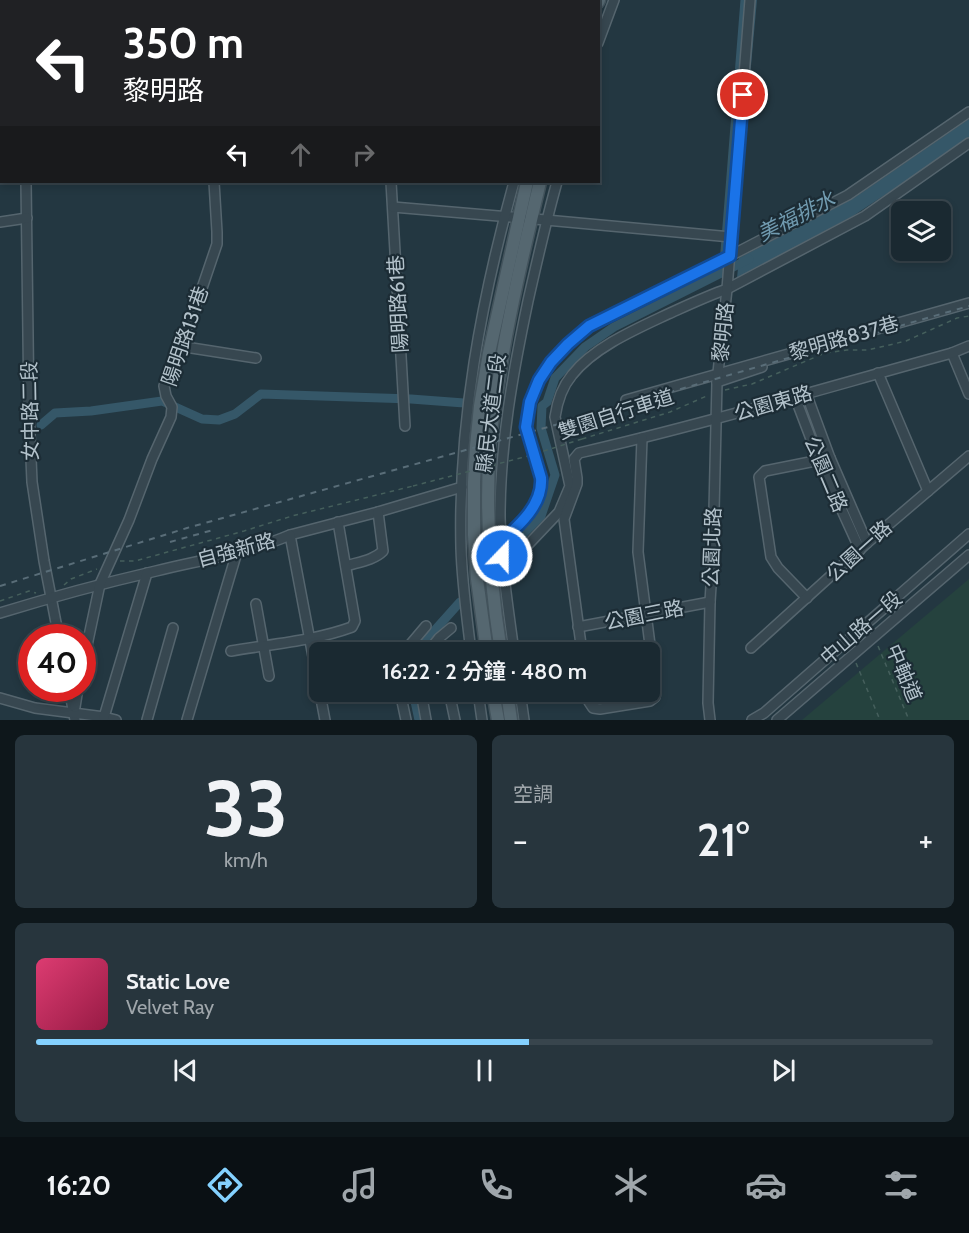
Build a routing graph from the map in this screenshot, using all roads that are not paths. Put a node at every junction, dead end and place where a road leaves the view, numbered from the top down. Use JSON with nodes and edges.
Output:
{"nodes":[{"id":1,"x":614,"y":0,"type":"edge"},
{"id":2,"x":750,"y":0,"type":"edge"},
{"id":3,"x":600,"y":38,"type":"edge"},
{"id":4,"x":969,"y":112,"type":"edge"},
{"id":5,"x":969,"y":144,"type":"edge"},
{"id":6,"x":26,"y":183,"type":"edge"},
{"id":7,"x":214,"y":183,"type":"edge"},
{"id":8,"x":391,"y":183,"type":"edge"},
{"id":9,"x":514,"y":183,"type":"edge"},
{"id":10,"x":526,"y":183,"type":"edge"},
{"id":11,"x":540,"y":183,"type":"edge"},
{"id":12,"x":557,"y":183,"type":"edge"},
{"id":13,"x":393,"y":207,"type":"junction"},
{"id":14,"x":504,"y":216,"type":"junction"},
{"id":15,"x":27,"y":218,"type":"junction"},
{"id":16,"x":524,"y":218,"type":"junction"},
{"id":17,"x":546,"y":219,"type":"junction"},
{"id":18,"x":0,"y":222,"type":"edge"},
{"id":19,"x":731,"y":237,"type":"junction"},
{"id":20,"x":730,"y":256,"type":"junction"},
{"id":21,"x":727,"y":290,"type":"junction"},
{"id":22,"x":969,"y":303,"type":"edge"},
{"id":23,"x":179,"y":346,"type":"junction"},
{"id":24,"x":969,"y":346,"type":"edge"},
{"id":25,"x":952,"y":353,"type":"junction"},
{"id":26,"x":256,"y":358,"type":"dead end"},
{"id":27,"x":878,"y":373,"type":"junction"},
{"id":28,"x":717,"y":383,"type":"junction"},
{"id":29,"x":806,"y":393,"type":"junction"},
{"id":30,"x":969,"y":394,"type":"edge"},
{"id":31,"x":795,"y":397,"type":"junction"},
{"id":32,"x":626,"y":400,"type":"dead end"},
{"id":33,"x":716,"y":418,"type":"junction"},
{"id":34,"x":405,"y":426,"type":"dead end"},
{"id":35,"x":642,"y":438,"type":"junction"},
{"id":36,"x":969,"y":456,"type":"edge"},
{"id":37,"x":830,"y":458,"type":"junction"},
{"id":38,"x":819,"y":460,"type":"junction"},
{"id":39,"x":462,"y":487,"type":"junction"},
{"id":40,"x":928,"y":491,"type":"junction"},
{"id":41,"x":378,"y":512,"type":"junction"},
{"id":42,"x":338,"y":522,"type":"junction"},
{"id":43,"x":969,"y":534,"type":"edge"},
{"id":44,"x":290,"y":535,"type":"junction"},
{"id":45,"x":501,"y":541,"type":"junction"},
{"id":46,"x":867,"y":543,"type":"junction"},
{"id":47,"x":860,"y":550,"type":"junction"},
{"id":48,"x":237,"y":552,"type":"junction"},
{"id":49,"x":969,"y":555,"type":"edge"},
{"id":50,"x":346,"y":566,"type":"junction"},
{"id":51,"x":147,"y":573,"type":"junction"},
{"id":52,"x":497,"y":573,"type":"junction"},
{"id":53,"x":100,"y":584,"type":"junction"},
{"id":54,"x":51,"y":598,"type":"junction"},
{"id":55,"x":807,"y":598,"type":"junction"},
{"id":56,"x":710,"y":602,"type":"junction"},
{"id":57,"x":256,"y":604,"type":"dead end"},
{"id":58,"x":0,"y":613,"type":"edge"},
{"id":59,"x":646,"y":615,"type":"junction"},
{"id":60,"x":56,"y":624,"type":"edge"},
{"id":61,"x":92,"y":624,"type":"edge"},
{"id":62,"x":426,"y":626,"type":"dead end"},
{"id":63,"x":578,"y":627,"type":"junction"},
{"id":64,"x":173,"y":628,"type":"dead end"},
{"id":65,"x":451,"y":628,"type":"dead end"},
{"id":66,"x":310,"y":638,"type":"junction"},
{"id":67,"x":439,"y":638,"type":"junction"},
{"id":68,"x":412,"y":642,"type":"edge"},
{"id":69,"x":436,"y":642,"type":"edge"},
{"id":70,"x":440,"y":642,"type":"edge"},
{"id":71,"x":470,"y":642,"type":"edge"},
{"id":72,"x":484,"y":642,"type":"edge"},
{"id":73,"x":500,"y":642,"type":"edge"},
{"id":74,"x":512,"y":642,"type":"edge"},
{"id":75,"x":580,"y":642,"type":"edge"},
{"id":76,"x":650,"y":642,"type":"edge"},
{"id":77,"x":264,"y":646,"type":"junction"},
{"id":78,"x":751,"y":648,"type":"dead end"},
{"id":79,"x":231,"y":651,"type":"dead end"},
{"id":80,"x":269,"y":676,"type":"dead end"},
{"id":81,"x":0,"y":698,"type":"edge"},
{"id":82,"x":402,"y":702,"type":"edge"},
{"id":83,"x":423,"y":702,"type":"edge"},
{"id":84,"x":451,"y":702,"type":"edge"},
{"id":85,"x":479,"y":702,"type":"edge"},
{"id":86,"x":495,"y":702,"type":"edge"},
{"id":87,"x":508,"y":702,"type":"edge"},
{"id":88,"x":521,"y":702,"type":"edge"},
{"id":89,"x":589,"y":702,"type":"edge"},
{"id":90,"x":644,"y":702,"type":"edge"},
{"id":91,"x":74,"y":716,"type":"edge"},
{"id":92,"x":104,"y":717,"type":"junction"},
{"id":93,"x":116,"y":720,"type":"edge"},
{"id":94,"x":147,"y":720,"type":"edge"},
{"id":95,"x":187,"y":720,"type":"edge"},
{"id":96,"x":325,"y":720,"type":"edge"},
{"id":97,"x":406,"y":720,"type":"edge"},
{"id":98,"x":426,"y":720,"type":"edge"},
{"id":99,"x":455,"y":720,"type":"edge"},
{"id":100,"x":482,"y":720,"type":"edge"},
{"id":101,"x":498,"y":720,"type":"edge"},
{"id":102,"x":511,"y":720,"type":"edge"},
{"id":103,"x":524,"y":720,"type":"edge"},
{"id":104,"x":711,"y":720,"type":"edge"},
{"id":105,"x":752,"y":720,"type":"edge"},
{"id":106,"x":777,"y":720,"type":"edge"}],
"edges":[{"from":1,"to":3,"type":"street"},
{"from":2,"to":19,"type":"street"},
{"from":4,"to":20,"type":"street"},
{"from":5,"to":21,"type":"street"},
{"from":6,"to":15,"type":"street","name":"女中路二段"},
{"from":7,"to":23,"type":"street","name":"陽明路131巷"},
{"from":8,"to":13,"type":"street","name":"陽明路61巷"},
{"from":9,"to":14,"type":"street","name":"縣民大道二段"},
{"from":10,"to":16,"type":"main road","name":"縣民大道二段"},
{"from":11,"to":16,"type":"main road","name":"縣民大道二段"},
{"from":12,"to":17,"type":"street","name":"縣民大道二段"},
{"from":13,"to":14,"type":"street"},
{"from":13,"to":34,"type":"street","name":"陽明路61巷"},
{"from":14,"to":16,"type":"street"},
{"from":14,"to":39,"type":"street","name":"縣民大道二段"},
{"from":15,"to":18,"type":"street"},
{"from":15,"to":54,"type":"street","name":"女中路二段"},
{"from":16,"to":17,"type":"street"},
{"from":16,"to":52,"type":"main road","name":"縣民大道二段"},
{"from":16,"to":72,"type":"main road","name":"縣民大道二段"},
{"from":17,"to":19,"type":"street"},
{"from":17,"to":45,"type":"street","name":"縣民大道二段"},
{"from":19,"to":20,"type":"street"},
{"from":20,"to":21,"type":"street","name":"黎明路"},
{"from":20,"to":45,"type":"street"},
{"from":21,"to":28,"type":"street","name":"黎明路"},
{"from":21,"to":52,"type":"street"},
{"from":22,"to":28,"type":"street","name":"黎明路837巷"},
{"from":23,"to":26,"type":"street"},
{"from":23,"to":53,"type":"street","name":"陽明路131巷"},
{"from":24,"to":25,"type":"street","name":"公園東路"},
{"from":25,"to":27,"type":"street","name":"公園東路"},
{"from":25,"to":30,"type":"street"},
{"from":27,"to":29,"type":"street","name":"公園東路"},
{"from":27,"to":40,"type":"street"},
{"from":28,"to":32,"type":"street","name":"黎明路837巷"},
{"from":28,"to":33,"type":"street","name":"公園北路"},
{"from":29,"to":31,"type":"street","name":"公園東路"},
{"from":29,"to":37,"type":"street","name":"公園二路"},
{"from":31,"to":33,"type":"street","name":"公園東路"},
{"from":31,"to":38,"type":"street","name":"公園二路"},
{"from":33,"to":35,"type":"street","name":"公園東路"},
{"from":33,"to":56,"type":"street","name":"公園北路"},
{"from":35,"to":59,"type":"street"},
{"from":35,"to":63,"type":"street","name":"公園東路"},
{"from":36,"to":40,"type":"street","name":"公園一路"},
{"from":37,"to":38,"type":"street"},
{"from":37,"to":46,"type":"street","name":"公園二路"},
{"from":38,"to":47,"type":"street","name":"公園二路"},
{"from":38,"to":55,"type":"street"},
{"from":39,"to":41,"type":"street"},
{"from":39,"to":71,"type":"street","name":"縣民大道二段"},
{"from":40,"to":46,"type":"street","name":"公園一路"},
{"from":41,"to":42,"type":"street"},
{"from":41,"to":50,"type":"street"},
{"from":42,"to":44,"type":"street"},
{"from":42,"to":50,"type":"street"},
{"from":43,"to":105,"type":"street","name":"中山路一段"},
{"from":44,"to":48,"type":"street","name":"自強新路"},
{"from":44,"to":66,"type":"street","name":"自強新路"},
{"from":45,"to":52,"type":"street","name":"縣民大道二段"},
{"from":46,"to":47,"type":"street","name":"公園一路"},
{"from":47,"to":55,"type":"street","name":"公園一路"},
{"from":48,"to":51,"type":"street","name":"自強新路"},
{"from":48,"to":95,"type":"street"},
{"from":49,"to":106,"type":"street","name":"中山路一段"},
{"from":50,"to":66,"type":"street"},
{"from":51,"to":53,"type":"street","name":"自強新路"},
{"from":51,"to":92,"type":"street"},
{"from":52,"to":73,"type":"main road","name":"縣民大道二段"},
{"from":52,"to":74,"type":"street"},
{"from":53,"to":54,"type":"street","name":"自強新路"},
{"from":53,"to":61,"type":"street","name":"陽明路131巷"},
{"from":54,"to":58,"type":"street","name":"自強新路"},
{"from":54,"to":60,"type":"street","name":"女中路二段"},
{"from":55,"to":78,"type":"street","name":"公園一路"},
{"from":56,"to":59,"type":"street","name":"公園三路"},
{"from":56,"to":104,"type":"street","name":"公園北路"},
{"from":57,"to":77,"type":"street"},
{"from":59,"to":63,"type":"street","name":"公園三路"},
{"from":59,"to":76,"type":"street"},
{"from":62,"to":68,"type":"street"},
{"from":63,"to":75,"type":"street"},
{"from":64,"to":94,"type":"street"},
{"from":65,"to":67,"type":"street"},
{"from":66,"to":77,"type":"street"},
{"from":66,"to":96,"type":"street","name":"自強新路"},
{"from":67,"to":69,"type":"street"},
{"from":67,"to":70,"type":"street"},
{"from":77,"to":79,"type":"street"},
{"from":77,"to":80,"type":"street"},
{"from":81,"to":91,"type":"street"},
{"from":82,"to":97,"type":"street"},
{"from":83,"to":98,"type":"street"},
{"from":84,"to":99,"type":"street"},
{"from":85,"to":100,"type":"street"},
{"from":86,"to":101,"type":"main road"},
{"from":87,"to":102,"type":"main road"},
{"from":88,"to":103,"type":"street"},
{"from":89,"to":90,"type":"street"},
{"from":91,"to":92,"type":"street"},
{"from":92,"to":93,"type":"street"}]}
